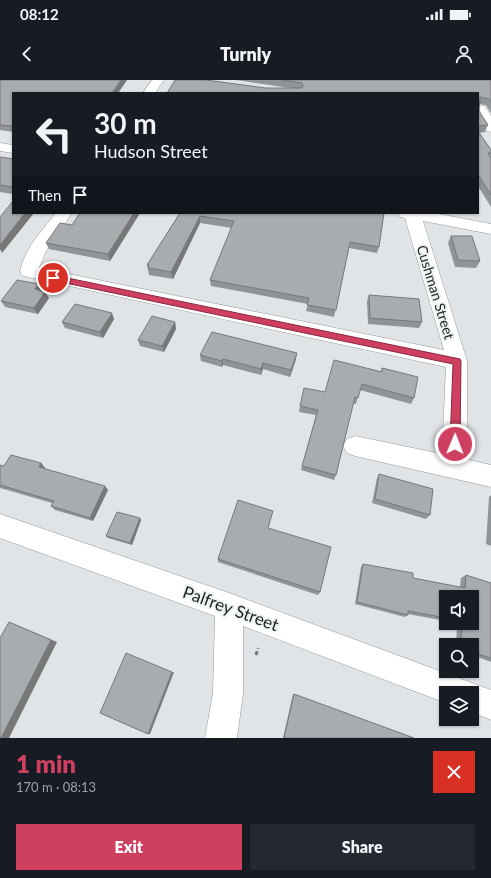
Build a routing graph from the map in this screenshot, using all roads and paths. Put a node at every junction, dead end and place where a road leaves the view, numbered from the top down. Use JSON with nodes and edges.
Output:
{"nodes":[{"id":1,"x":158,"y":80,"type":"edge"},
{"id":2,"x":150,"y":92,"type":"edge"},
{"id":3,"x":483,"y":109,"type":"edge"},
{"id":4,"x":491,"y":128,"type":"edge"},
{"id":5,"x":0,"y":147,"type":"edge"},
{"id":6,"x":12,"y":149,"type":"edge"},
{"id":7,"x":63,"y":214,"type":"edge"},
{"id":8,"x":409,"y":214,"type":"edge"},
{"id":9,"x":491,"y":229,"type":"edge"},
{"id":10,"x":457,"y":361,"type":"junction"},
{"id":11,"x":355,"y":446,"type":"dead end"},
{"id":12,"x":452,"y":467,"type":"junction"},
{"id":13,"x":491,"y":476,"type":"edge"},
{"id":14,"x":0,"y":526,"type":"edge"},
{"id":15,"x":229,"y":607,"type":"junction"},
{"id":16,"x":441,"y":686,"type":"edge"},
{"id":17,"x":479,"y":700,"type":"edge"},
{"id":18,"x":491,"y":705,"type":"edge"},
{"id":19,"x":221,"y":738,"type":"edge"}],
"edges":[{"from":1,"to":2,"type":"street"},
{"from":3,"to":4,"type":"street"},
{"from":5,"to":6,"type":"street"},
{"from":7,"to":10,"type":"street"},
{"from":8,"to":9,"type":"street"},
{"from":8,"to":10,"type":"street","name":"Cushman Street"},
{"from":10,"to":12,"type":"street","name":"Cushman Street"},
{"from":11,"to":12,"type":"street"},
{"from":12,"to":13,"type":"street"},
{"from":14,"to":15,"type":"street","name":"Palfrey Street"},
{"from":15,"to":16,"type":"street","name":"Palfrey Street"},
{"from":15,"to":19,"type":"street"},
{"from":17,"to":18,"type":"street"}]}
